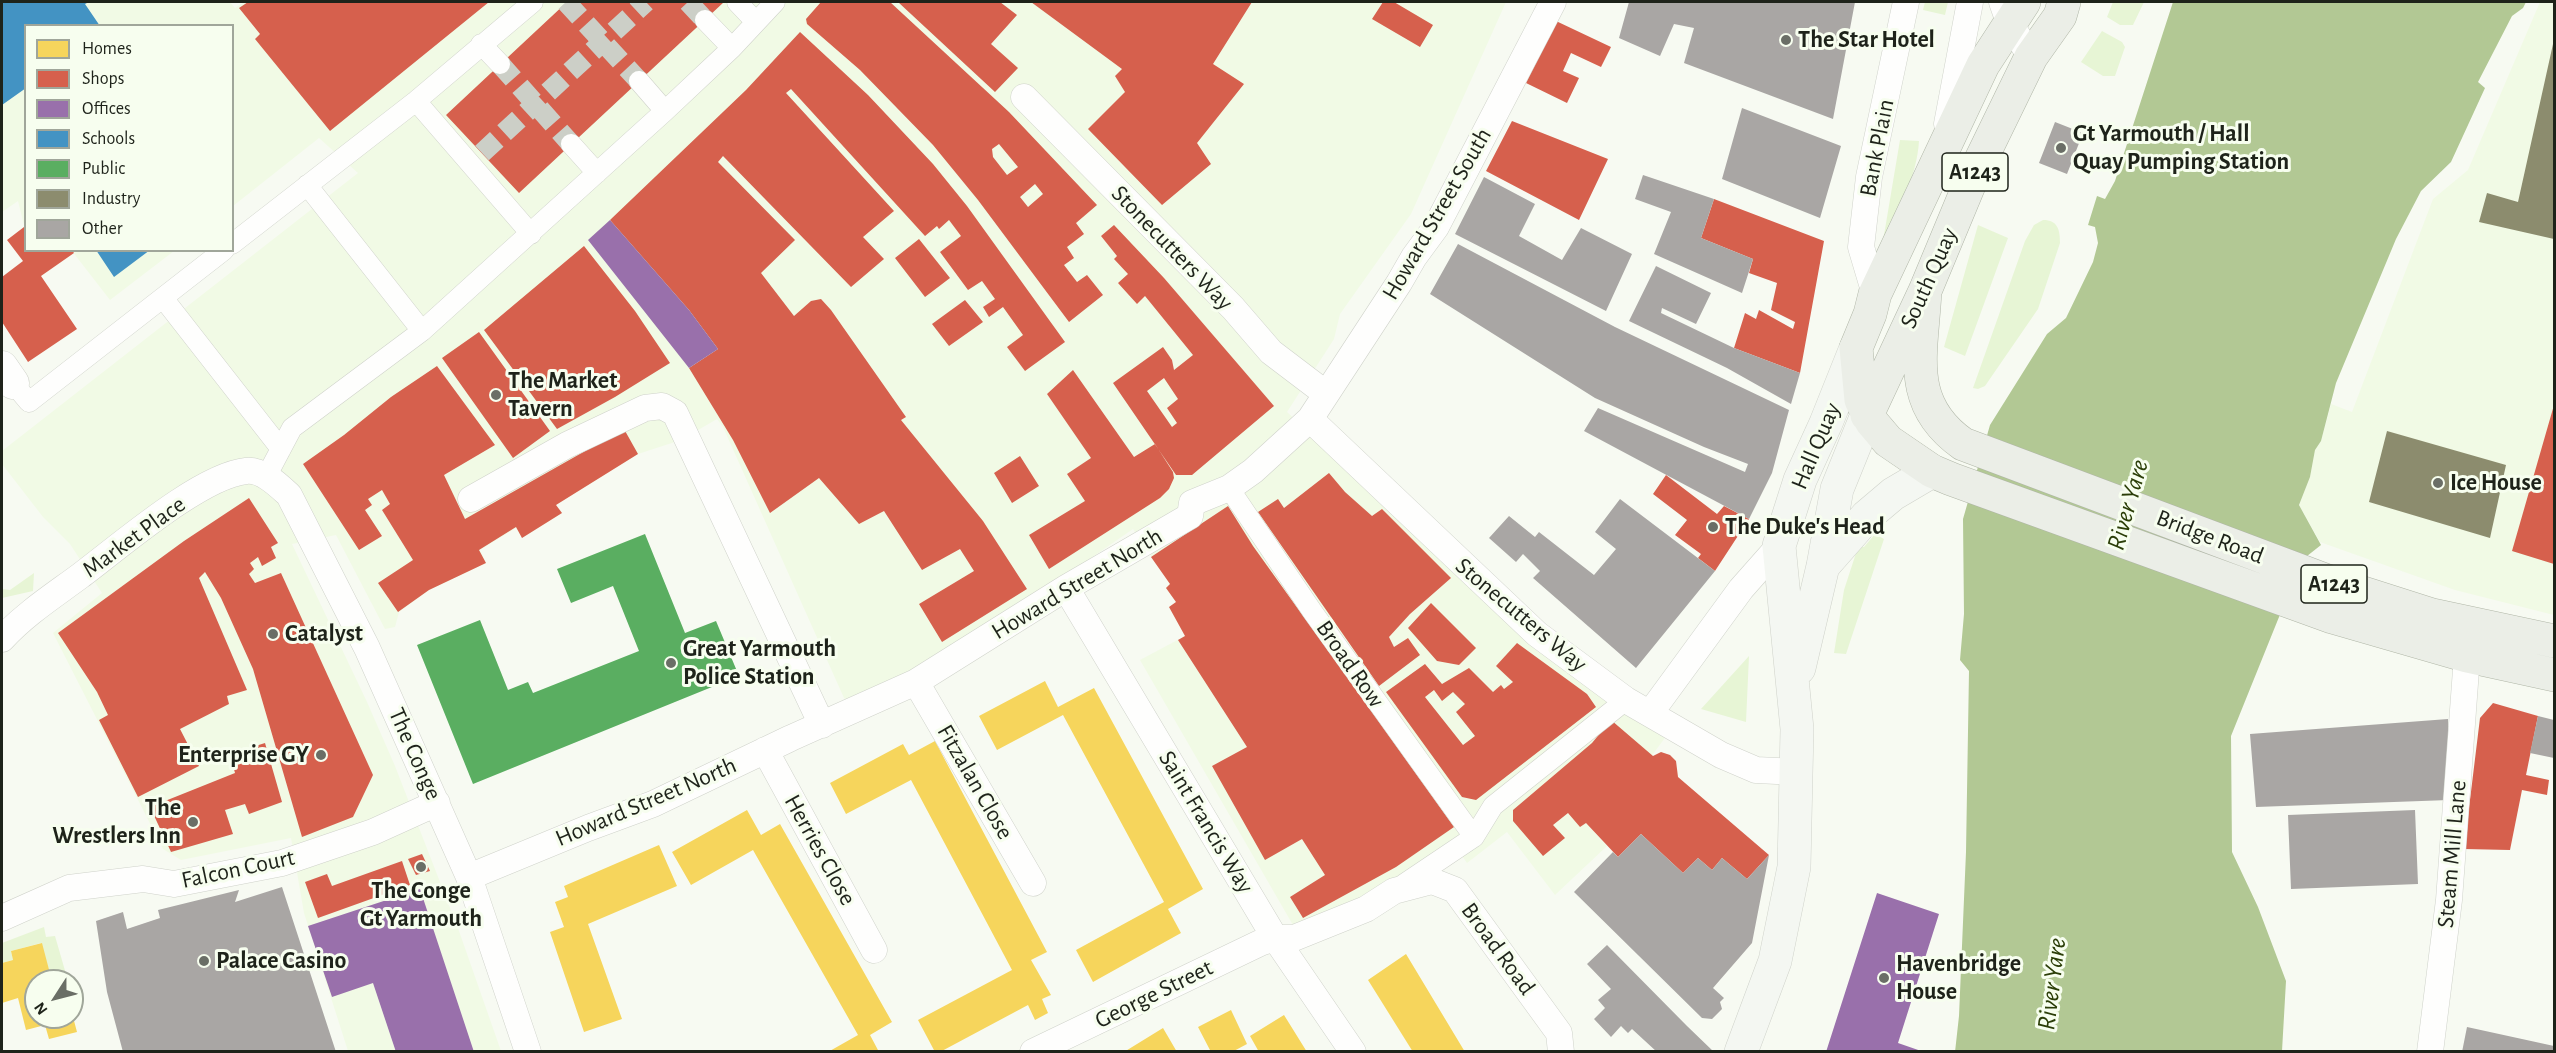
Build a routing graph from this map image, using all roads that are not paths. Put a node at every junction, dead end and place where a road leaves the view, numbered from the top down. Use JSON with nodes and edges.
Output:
{"nodes":[{"id":1,"x":533,"y":2,"type":"edge"},
{"id":2,"x":737,"y":2,"type":"edge"},
{"id":3,"x":775,"y":2,"type":"edge"},
{"id":4,"x":1906,"y":2,"type":"edge"},
{"id":5,"x":1970,"y":2,"type":"edge"},
{"id":6,"x":2064,"y":2,"type":"edge"},
{"id":7,"x":1551,"y":6,"type":"edge"},
{"id":8,"x":2012,"y":8,"type":"edge"},
{"id":9,"x":705,"y":20,"type":"tunnel mouth"},
{"id":10,"x":756,"y":22,"type":"junction"},
{"id":11,"x":481,"y":44,"type":"junction"},
{"id":12,"x":732,"y":48,"type":"junction"},
{"id":13,"x":2031,"y":57,"type":"junction"},
{"id":14,"x":500,"y":64,"type":"tunnel mouth"},
{"id":15,"x":639,"y":81,"type":"tunnel mouth"},
{"id":16,"x":1024,"y":97,"type":"dead end"},
{"id":17,"x":416,"y":101,"type":"junction"},
{"id":18,"x":665,"y":111,"type":"junction"},
{"id":19,"x":571,"y":144,"type":"tunnel mouth"},
{"id":20,"x":1941,"y":156,"type":"junction"},
{"id":21,"x":597,"y":173,"type":"junction"},
{"id":22,"x":307,"y":185,"type":"junction"},
{"id":23,"x":531,"y":234,"type":"junction"},
{"id":24,"x":234,"y":242,"type":"edge"},
{"id":25,"x":221,"y":252,"type":"edge"},
{"id":26,"x":1925,"y":291,"type":"junction"},
{"id":27,"x":1875,"y":294,"type":"junction"},
{"id":28,"x":163,"y":298,"type":"junction"},
{"id":29,"x":422,"y":331,"type":"junction"},
{"id":30,"x":1856,"y":348,"type":"junction"},
{"id":31,"x":7,"y":375,"type":"edge"},
{"id":32,"x":1325,"y":393,"type":"junction"},
{"id":33,"x":1867,"y":415,"type":"junction"},
{"id":34,"x":1310,"y":419,"type":"junction"},
{"id":35,"x":281,"y":449,"type":"junction"},
{"id":36,"x":1942,"y":475,"type":"junction"},
{"id":37,"x":266,"y":477,"type":"junction"},
{"id":38,"x":1229,"y":488,"type":"junction"},
{"id":39,"x":471,"y":499,"type":"dead end"},
{"id":40,"x":1779,"y":546,"type":"junction"},
{"id":41,"x":1823,"y":566,"type":"junction"},
{"id":42,"x":1066,"y":588,"type":"junction"},
{"id":43,"x":2427,"y":629,"type":"junction"},
{"id":44,"x":5,"y":634,"type":"edge"},
{"id":45,"x":2554,"y":641,"type":"edge"},
{"id":46,"x":2467,"y":656,"type":"junction"},
{"id":47,"x":2554,"y":675,"type":"edge"},
{"id":48,"x":916,"y":682,"type":"junction"},
{"id":49,"x":1793,"y":696,"type":"junction"},
{"id":50,"x":1626,"y":700,"type":"junction"},
{"id":51,"x":1651,"y":712,"type":"junction"},
{"id":52,"x":822,"y":724,"type":"junction"},
{"id":53,"x":765,"y":750,"type":"junction"},
{"id":54,"x":1798,"y":772,"type":"junction"},
{"id":55,"x":437,"y":803,"type":"junction"},
{"id":56,"x":1474,"y":837,"type":"junction"},
{"id":57,"x":469,"y":877,"type":"junction"},
{"id":58,"x":1033,"y":883,"type":"dead end"},
{"id":59,"x":1394,"y":891,"type":"junction"},
{"id":60,"x":2,"y":918,"type":"edge"},
{"id":61,"x":1275,"y":938,"type":"junction"},
{"id":62,"x":874,"y":950,"type":"dead end"},
{"id":63,"x":1560,"y":1042,"type":"edge"},
{"id":64,"x":1044,"y":1049,"type":"edge"},
{"id":65,"x":528,"y":1052,"type":"edge"},
{"id":66,"x":1353,"y":1052,"type":"edge"},
{"id":67,"x":1741,"y":1052,"type":"edge"},
{"id":68,"x":2430,"y":1052,"type":"edge"}],
"edges":[{"from":1,"to":11,"type":"street"},
{"from":2,"to":10,"type":"street"},
{"from":3,"to":10,"type":"street"},
{"from":4,"to":27,"type":"street","name":"Bank Plain"},
{"from":5,"to":20,"type":"street"},
{"from":6,"to":13,"type":"main road","name":"South Quay","number":"A1243"},
{"from":7,"to":32,"type":"street","name":"Howard Street South"},
{"from":8,"to":13,"type":"street"},
{"from":8,"to":20,"type":"main road","name":"South Quay","number":"A1243"},
{"from":9,"to":12,"type":"street"},
{"from":10,"to":12,"type":"street"},
{"from":11,"to":14,"type":"street"},
{"from":11,"to":17,"type":"street"},
{"from":12,"to":18,"type":"street"},
{"from":13,"to":26,"type":"main road","name":"South Quay","number":"A1243"},
{"from":15,"to":18,"type":"street"},
{"from":16,"to":32,"type":"street","name":"Stonecutters Way"},
{"from":17,"to":22,"type":"street"},
{"from":17,"to":23,"type":"street"},
{"from":18,"to":21,"type":"street"},
{"from":19,"to":21,"type":"street"},
{"from":20,"to":27,"type":"main road","name":"South Quay","number":"A1243"},
{"from":21,"to":23,"type":"street"},
{"from":22,"to":24,"type":"street"},
{"from":22,"to":29,"type":"street"},
{"from":23,"to":29,"type":"street"},
{"from":25,"to":28,"type":"street"},
{"from":26,"to":33,"type":"main road","name":"South Quay","number":"A1243"},
{"from":26,"to":43,"type":"main road","name":"Bridge Road","number":"A1243"},
{"from":27,"to":30,"type":"main road","name":"South Quay","number":"A1243"},
{"from":28,"to":31,"type":"street"},
{"from":28,"to":35,"type":"street"},
{"from":29,"to":35,"type":"street"},
{"from":30,"to":33,"type":"main road","name":"Bridge Road","number":"A1243"},
{"from":30,"to":40,"type":"main road","name":"Hall Quay"},
{"from":32,"to":34,"type":"street","name":"Howard Street South"},
{"from":33,"to":36,"type":"main road","name":"Bridge Road","number":"A1243"},
{"from":33,"to":41,"type":"main road","name":"South Quay"},
{"from":34,"to":38,"type":"street","name":"Howard Street North"},
{"from":34,"to":50,"type":"street","name":"Stonecutters Way"},
{"from":35,"to":37,"type":"street"},
{"from":36,"to":41,"type":"main road"},
{"from":36,"to":43,"type":"main road","name":"Bridge Road","number":"A1243"},
{"from":37,"to":44,"type":"street","name":"Market Place"},
{"from":37,"to":55,"type":"street","name":"The Conge"},
{"from":38,"to":42,"type":"street","name":"Howard Street North"},
{"from":38,"to":56,"type":"street","name":"Broad Row"},
{"from":39,"to":52,"type":"street"},
{"from":40,"to":49,"type":"main road","name":"Hall Quay"},
{"from":40,"to":51,"type":"street","name":"Hall Quay"},
{"from":41,"to":49,"type":"main road","name":"Hall Quay"},
{"from":42,"to":48,"type":"street","name":"Howard Street North"},
{"from":42,"to":61,"type":"street","name":"Saint Francis Way"},
{"from":43,"to":45,"type":"main road","name":"Bridge Road","number":"A1243"},
{"from":43,"to":46,"type":"main road","name":"Bridge Road","number":"A1243"},
{"from":46,"to":47,"type":"main road","name":"Bridge Road","number":"A1243"},
{"from":46,"to":68,"type":"street","name":"Steam Mill Lane"},
{"from":48,"to":52,"type":"street","name":"Howard Street North"},
{"from":48,"to":58,"type":"street","name":"Fitzalan Close"},
{"from":49,"to":54,"type":"main road","name":"Hall Quay"},
{"from":50,"to":51,"type":"street","name":"Stonecutters Way"},
{"from":50,"to":56,"type":"street"},
{"from":51,"to":54,"type":"street","name":"Stonecutters Way"},
{"from":52,"to":53,"type":"street","name":"Howard Street North"},
{"from":53,"to":57,"type":"street","name":"Howard Street North"},
{"from":53,"to":62,"type":"street","name":"Herries Close"},
{"from":54,"to":67,"type":"main road","name":"Hall Quay"},
{"from":55,"to":57,"type":"street","name":"The Conge"},
{"from":55,"to":60,"type":"street","name":"Falcon Court"},
{"from":56,"to":59,"type":"street"},
{"from":57,"to":65,"type":"street","name":"The Conge"},
{"from":59,"to":61,"type":"street","name":"Broad Road"},
{"from":59,"to":63,"type":"street","name":"Broad Road"},
{"from":61,"to":64,"type":"street","name":"George Street"},
{"from":61,"to":66,"type":"street","name":"Saint Francis Way"}]}
